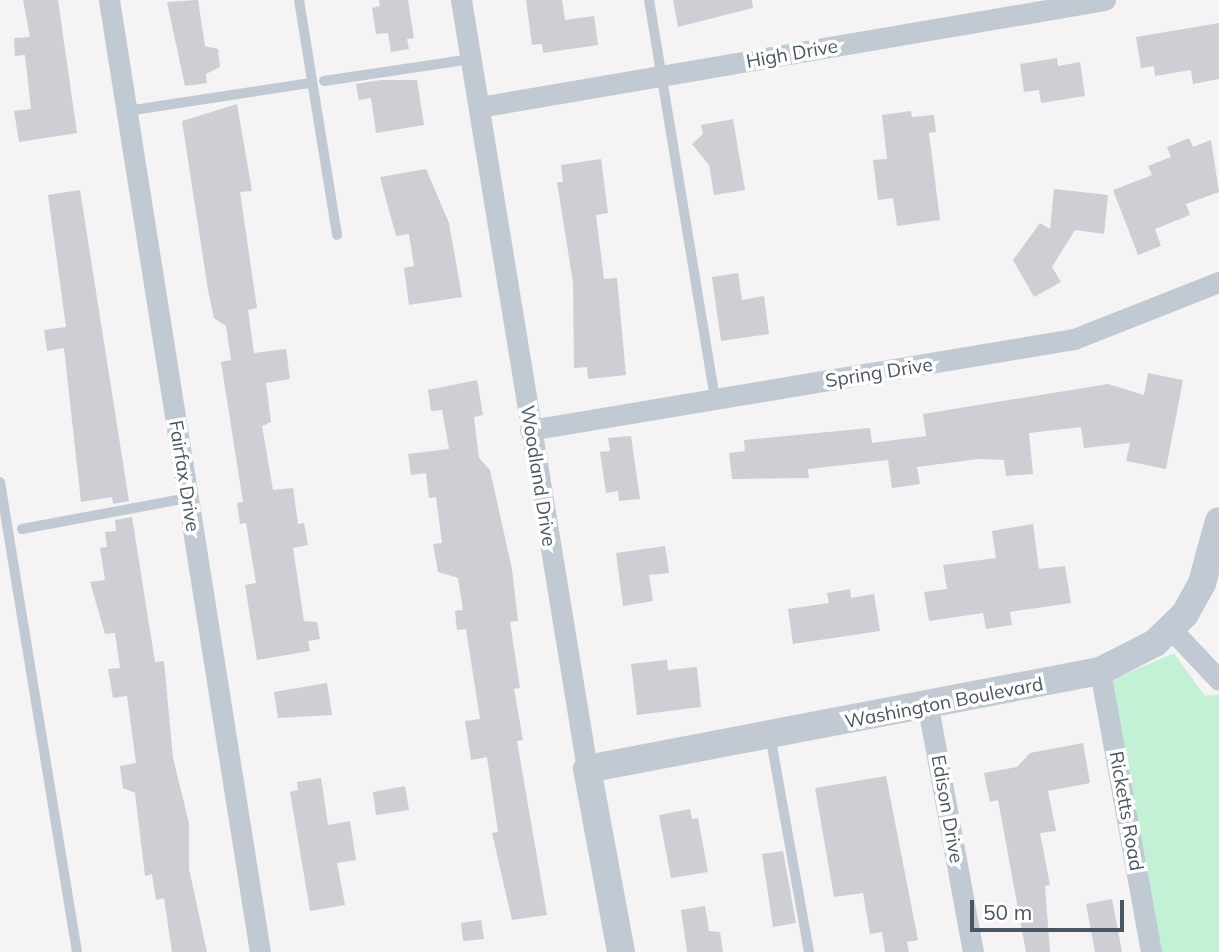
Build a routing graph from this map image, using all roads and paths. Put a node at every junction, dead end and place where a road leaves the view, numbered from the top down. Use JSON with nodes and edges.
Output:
{"nodes":[{"id":1,"x":109,"y":0,"type":"edge"},
{"id":2,"x":299,"y":0,"type":"edge"},
{"id":3,"x":461,"y":0,"type":"edge"},
{"id":4,"x":649,"y":0,"type":"edge"},
{"id":5,"x":1105,"y":0,"type":"edge"},
{"id":6,"x":471,"y":59,"type":"junction"},
{"id":7,"x":661,"y":77,"type":"junction"},
{"id":8,"x":324,"y":81,"type":"dead end"},
{"id":9,"x":311,"y":83,"type":"junction"},
{"id":10,"x":479,"y":107,"type":"junction"},
{"id":11,"x":127,"y":111,"type":"junction"},
{"id":12,"x":337,"y":234,"type":"dead end"},
{"id":13,"x":1219,"y":282,"type":"edge"},
{"id":14,"x":715,"y":400,"type":"junction"},
{"id":15,"x":530,"y":430,"type":"junction"},
{"id":16,"x":0,"y":482,"type":"edge"},
{"id":17,"x":188,"y":498,"type":"junction"},
{"id":18,"x":1219,"y":521,"type":"edge"},
{"id":19,"x":22,"y":529,"type":"dead end"},
{"id":20,"x":4,"y":530,"type":"edge"},
{"id":21,"x":1213,"y":566,"type":"edge"},
{"id":22,"x":1171,"y":629,"type":"junction"},
{"id":23,"x":1100,"y":671,"type":"junction"},
{"id":24,"x":1219,"y":680,"type":"edge"},
{"id":25,"x":928,"y":707,"type":"junction"},
{"id":26,"x":770,"y":735,"type":"junction"},
{"id":27,"x":587,"y":769,"type":"junction"},
{"id":28,"x":77,"y":952,"type":"edge"},
{"id":29,"x":260,"y":952,"type":"edge"},
{"id":30,"x":621,"y":952,"type":"edge"},
{"id":31,"x":809,"y":952,"type":"edge"},
{"id":32,"x":973,"y":952,"type":"edge"},
{"id":33,"x":1151,"y":952,"type":"edge"}],
"edges":[{"from":1,"to":11,"type":"street","name":"Fairfax Drive"},
{"from":2,"to":9,"type":"lane"},
{"from":3,"to":6,"type":"street","name":"Woodland Drive"},
{"from":4,"to":7,"type":"lane"},
{"from":5,"to":7,"type":"street","name":"High Drive"},
{"from":6,"to":8,"type":"lane"},
{"from":6,"to":10,"type":"street","name":"Woodland Drive"},
{"from":7,"to":10,"type":"street","name":"High Drive"},
{"from":7,"to":14,"type":"lane"},
{"from":9,"to":11,"type":"lane"},
{"from":9,"to":12,"type":"lane"},
{"from":10,"to":15,"type":"street","name":"Woodland Drive"},
{"from":11,"to":17,"type":"street","name":"Fairfax Drive"},
{"from":13,"to":14,"type":"street","name":"Spring Drive"},
{"from":14,"to":15,"type":"street","name":"Spring Drive"},
{"from":15,"to":27,"type":"street","name":"Woodland Drive"},
{"from":16,"to":20,"type":"lane"},
{"from":17,"to":19,"type":"lane"},
{"from":17,"to":29,"type":"street","name":"Fairfax Drive"},
{"from":18,"to":21,"type":"street","name":"Washington Boulevard"},
{"from":20,"to":28,"type":"lane"},
{"from":21,"to":22,"type":"street","name":"Washington Boulevard"},
{"from":22,"to":23,"type":"street","name":"Washington Boulevard"},
{"from":22,"to":24,"type":"street"},
{"from":23,"to":25,"type":"street","name":"Washington Boulevard"},
{"from":23,"to":33,"type":"street","name":"Ricketts Road"},
{"from":25,"to":26,"type":"street","name":"Washington Boulevard"},
{"from":25,"to":32,"type":"street","name":"Edison Drive"},
{"from":26,"to":27,"type":"street","name":"Washington Boulevard"},
{"from":26,"to":31,"type":"lane"},
{"from":27,"to":30,"type":"street","name":"Woodland Drive"}]}
